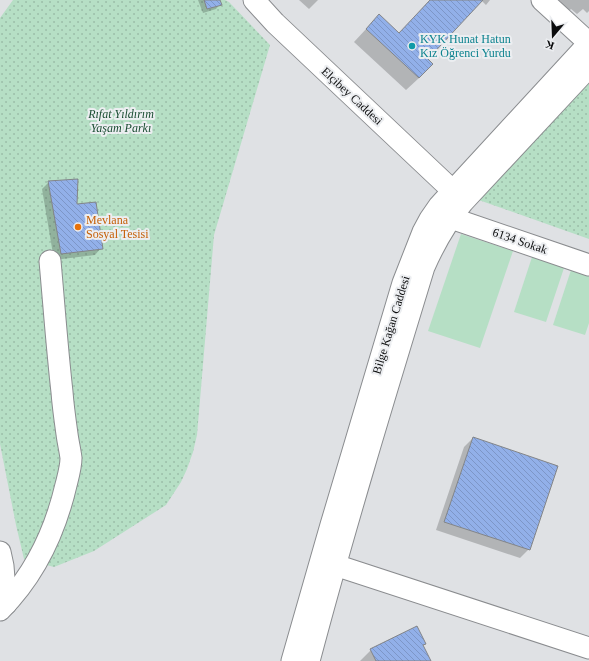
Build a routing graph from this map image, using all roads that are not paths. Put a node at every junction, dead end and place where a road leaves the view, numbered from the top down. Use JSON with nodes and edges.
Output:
{"nodes":[{"id":1,"x":254,"y":0,"type":"edge"},
{"id":2,"x":542,"y":0,"type":"edge"},
{"id":3,"x":589,"y":43,"type":"edge"},
{"id":4,"x":589,"y":67,"type":"edge"},
{"id":5,"x":453,"y":190,"type":"junction"},
{"id":6,"x":451,"y":218,"type":"junction"},
{"id":7,"x":50,"y":261,"type":"dead end"},
{"id":8,"x":589,"y":265,"type":"edge"},
{"id":9,"x":0,"y":552,"type":"edge"},
{"id":10,"x":335,"y":565,"type":"junction"},
{"id":11,"x":3,"y":607,"type":"edge"},
{"id":12,"x":589,"y":648,"type":"edge"},
{"id":13,"x":292,"y":661,"type":"edge"},
{"id":14,"x":309,"y":661,"type":"edge"}],
"edges":[{"from":1,"to":5,"type":"street","name":"Elçibey Caddesi"},
{"from":2,"to":3,"type":"street"},
{"from":3,"to":5,"type":"street","name":"Bilge Kağan Caddesi"},
{"from":4,"to":6,"type":"street","name":"Bilge Kağan Caddesi"},
{"from":5,"to":13,"type":"street","name":"Bilge Kağan Caddesi"},
{"from":6,"to":8,"type":"street","name":"6134 Sokak"},
{"from":6,"to":10,"type":"street","name":"Bilge Kağan Caddesi"},
{"from":7,"to":11,"type":"street"},
{"from":9,"to":11,"type":"street"},
{"from":10,"to":12,"type":"street"},
{"from":10,"to":14,"type":"street","name":"Bilge Kağan Caddesi"}]}
